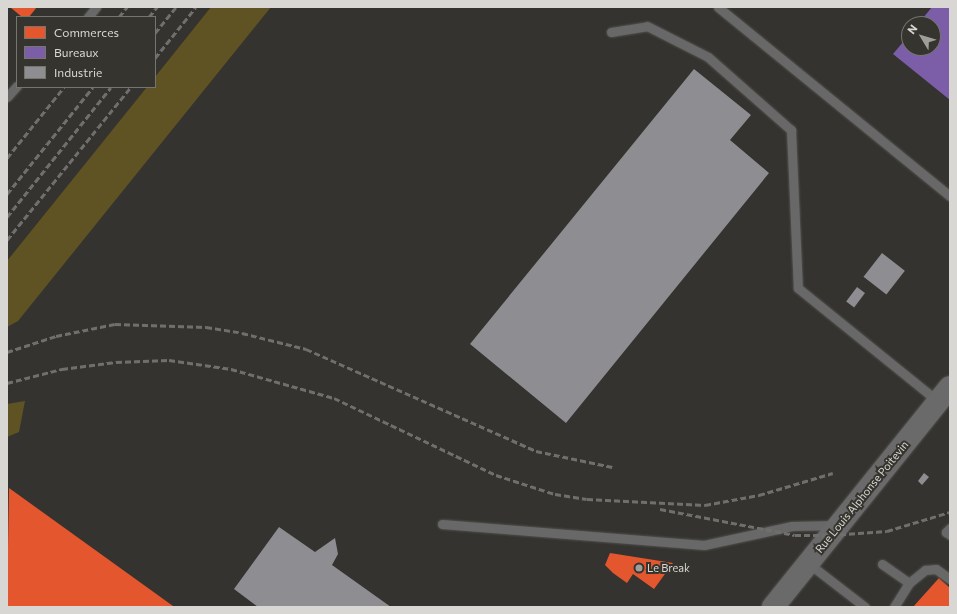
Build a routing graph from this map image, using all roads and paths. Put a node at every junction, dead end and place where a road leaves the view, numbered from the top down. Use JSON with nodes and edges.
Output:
{"nodes":[{"id":1,"x":96,"y":7,"type":"edge"},
{"id":2,"x":718,"y":7,"type":"edge"},
{"id":3,"x":89,"y":16,"type":"edge"},
{"id":4,"x":611,"y":32,"type":"dead end"},
{"id":5,"x":16,"y":87,"type":"edge"},
{"id":6,"x":7,"y":97,"type":"edge"},
{"id":7,"x":950,"y":196,"type":"edge"},
{"id":8,"x":944,"y":394,"type":"edge"},
{"id":9,"x":442,"y":524,"type":"dead end"},
{"id":10,"x":839,"y":526,"type":"junction"},
{"id":11,"x":950,"y":528,"type":"edge"},
{"id":12,"x":950,"y":535,"type":"edge"},
{"id":13,"x":808,"y":563,"type":"junction"},
{"id":14,"x":882,"y":564,"type":"dead end"},
{"id":15,"x":950,"y":579,"type":"edge"},
{"id":16,"x":909,"y":583,"type":"junction"},
{"id":17,"x":773,"y":607,"type":"edge"},
{"id":18,"x":864,"y":607,"type":"edge"},
{"id":19,"x":894,"y":607,"type":"edge"}],
"edges":[{"from":1,"to":3,"type":"lane"},
{"from":2,"to":7,"type":"lane"},
{"from":4,"to":8,"type":"lane"},
{"from":5,"to":6,"type":"lane"},
{"from":8,"to":10,"type":"street","name":"Rue Louis Alphonse Poitevin"},
{"from":9,"to":10,"type":"lane"},
{"from":10,"to":13,"type":"street","name":"Rue Louis Alphonse Poitevin"},
{"from":11,"to":12,"type":"lane"},
{"from":13,"to":17,"type":"street","name":"Rue Louis Alphonse Poitevin"},
{"from":13,"to":18,"type":"lane"},
{"from":14,"to":16,"type":"lane"},
{"from":15,"to":16,"type":"lane"},
{"from":16,"to":19,"type":"lane"}]}
